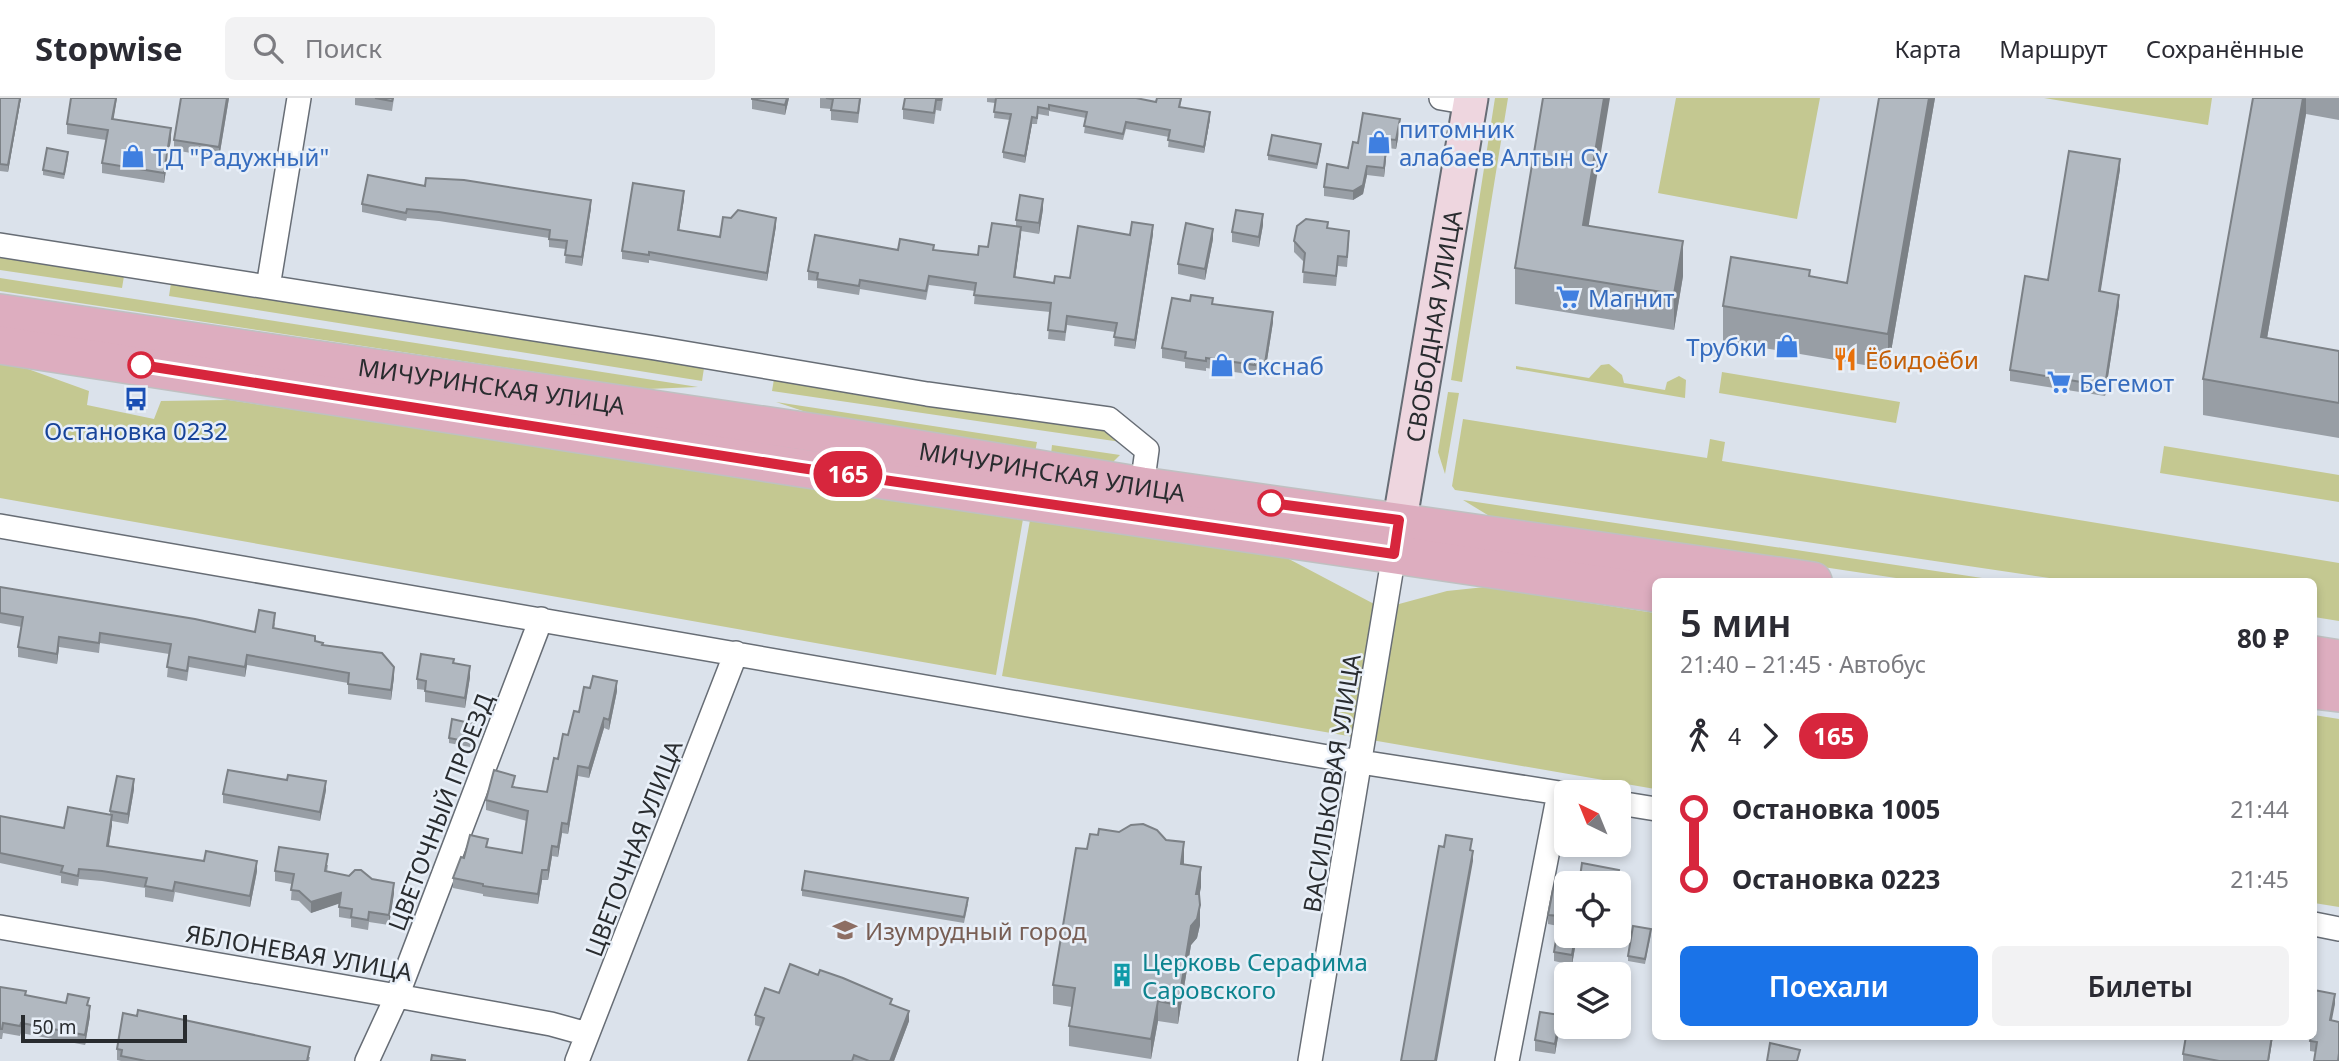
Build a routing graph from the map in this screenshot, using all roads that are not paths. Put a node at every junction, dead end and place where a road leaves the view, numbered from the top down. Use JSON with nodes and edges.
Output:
{"nodes":[{"id":1,"x":299,"y":98,"type":"edge"},
{"id":2,"x":1461,"y":100,"type":"edge"},
{"id":3,"x":0,"y":245,"type":"edge"},
{"id":4,"x":268,"y":287,"type":"junction"},
{"id":5,"x":0,"y":313,"type":"edge"},
{"id":6,"x":0,"y":345,"type":"edge"},
{"id":7,"x":1142,"y":486,"type":"junction"},
{"id":8,"x":0,"y":526,"type":"edge"},
{"id":9,"x":1397,"y":537,"type":"junction"},
{"id":10,"x":1785,"y":578,"type":"edge"},
{"id":11,"x":1652,"y":592,"type":"edge"},
{"id":12,"x":541,"y":619,"type":"junction"},
{"id":13,"x":736,"y":653,"type":"junction"},
{"id":14,"x":2317,"y":655,"type":"edge"},
{"id":15,"x":2339,"y":659,"type":"edge"},
{"id":16,"x":2317,"y":690,"type":"edge"},
{"id":17,"x":2339,"y":693,"type":"edge"},
{"id":18,"x":1362,"y":762,"type":"junction"},
{"id":19,"x":1554,"y":792,"type":"edge"},
{"id":20,"x":1631,"y":805,"type":"edge"},
{"id":21,"x":1652,"y":808,"type":"edge"},
{"id":22,"x":1554,"y":836,"type":"edge"},
{"id":23,"x":2317,"y":925,"type":"edge"},
{"id":24,"x":0,"y":927,"type":"edge"},
{"id":25,"x":2339,"y":929,"type":"edge"},
{"id":26,"x":397,"y":996,"type":"junction"},
{"id":27,"x":587,"y":1034,"type":"junction"},
{"id":28,"x":367,"y":1061,"type":"edge"},
{"id":29,"x":577,"y":1061,"type":"edge"},
{"id":30,"x":1310,"y":1061,"type":"edge"},
{"id":31,"x":1507,"y":1061,"type":"edge"}],
"edges":[{"from":1,"to":4,"type":"street"},
{"from":2,"to":9,"type":"main road","name":"СВОБОДНАЯ УЛИЦА"},
{"from":3,"to":4,"type":"street"},
{"from":4,"to":7,"type":"street"},
{"from":5,"to":7,"type":"main road","name":"МИЧУРИНСКАЯ УЛИЦА"},
{"from":6,"to":9,"type":"main road","name":"МИЧУРИНСКАЯ УЛИЦА"},
{"from":7,"to":9,"type":"main road","name":"МИЧУРИНСКАЯ УЛИЦА"},
{"from":8,"to":12,"type":"street"},
{"from":9,"to":10,"type":"main road","name":"МИЧУРИНСКАЯ УЛИЦА"},
{"from":9,"to":11,"type":"main road","name":"МИЧУРИНСКАЯ УЛИЦА"},
{"from":9,"to":18,"type":"street","name":"ВАСИЛЬКОВАЯ УЛИЦА"},
{"from":12,"to":13,"type":"street"},
{"from":12,"to":26,"type":"street","name":"ЦВЕТОЧНЫЙ ПРОЕЗД"},
{"from":13,"to":18,"type":"street"},
{"from":13,"to":27,"type":"street","name":"ЦВЕТОЧНАЯ УЛИЦА"},
{"from":14,"to":15,"type":"main road"},
{"from":16,"to":17,"type":"main road"},
{"from":18,"to":19,"type":"street"},
{"from":18,"to":30,"type":"street","name":"ВАСИЛЬКОВАЯ УЛИЦА"},
{"from":20,"to":21,"type":"street"},
{"from":22,"to":31,"type":"street"},
{"from":23,"to":25,"type":"street"},
{"from":24,"to":26,"type":"street","name":"ЯБЛОНЕВАЯ УЛИЦА"},
{"from":26,"to":27,"type":"street","name":"ЯБЛОНЕВАЯ УЛИЦА"},
{"from":26,"to":28,"type":"street","name":"ЦВЕТОЧНЫЙ ПРОЕЗД"},
{"from":27,"to":29,"type":"street","name":"ЦВЕТОЧНАЯ УЛИЦА"}]}
